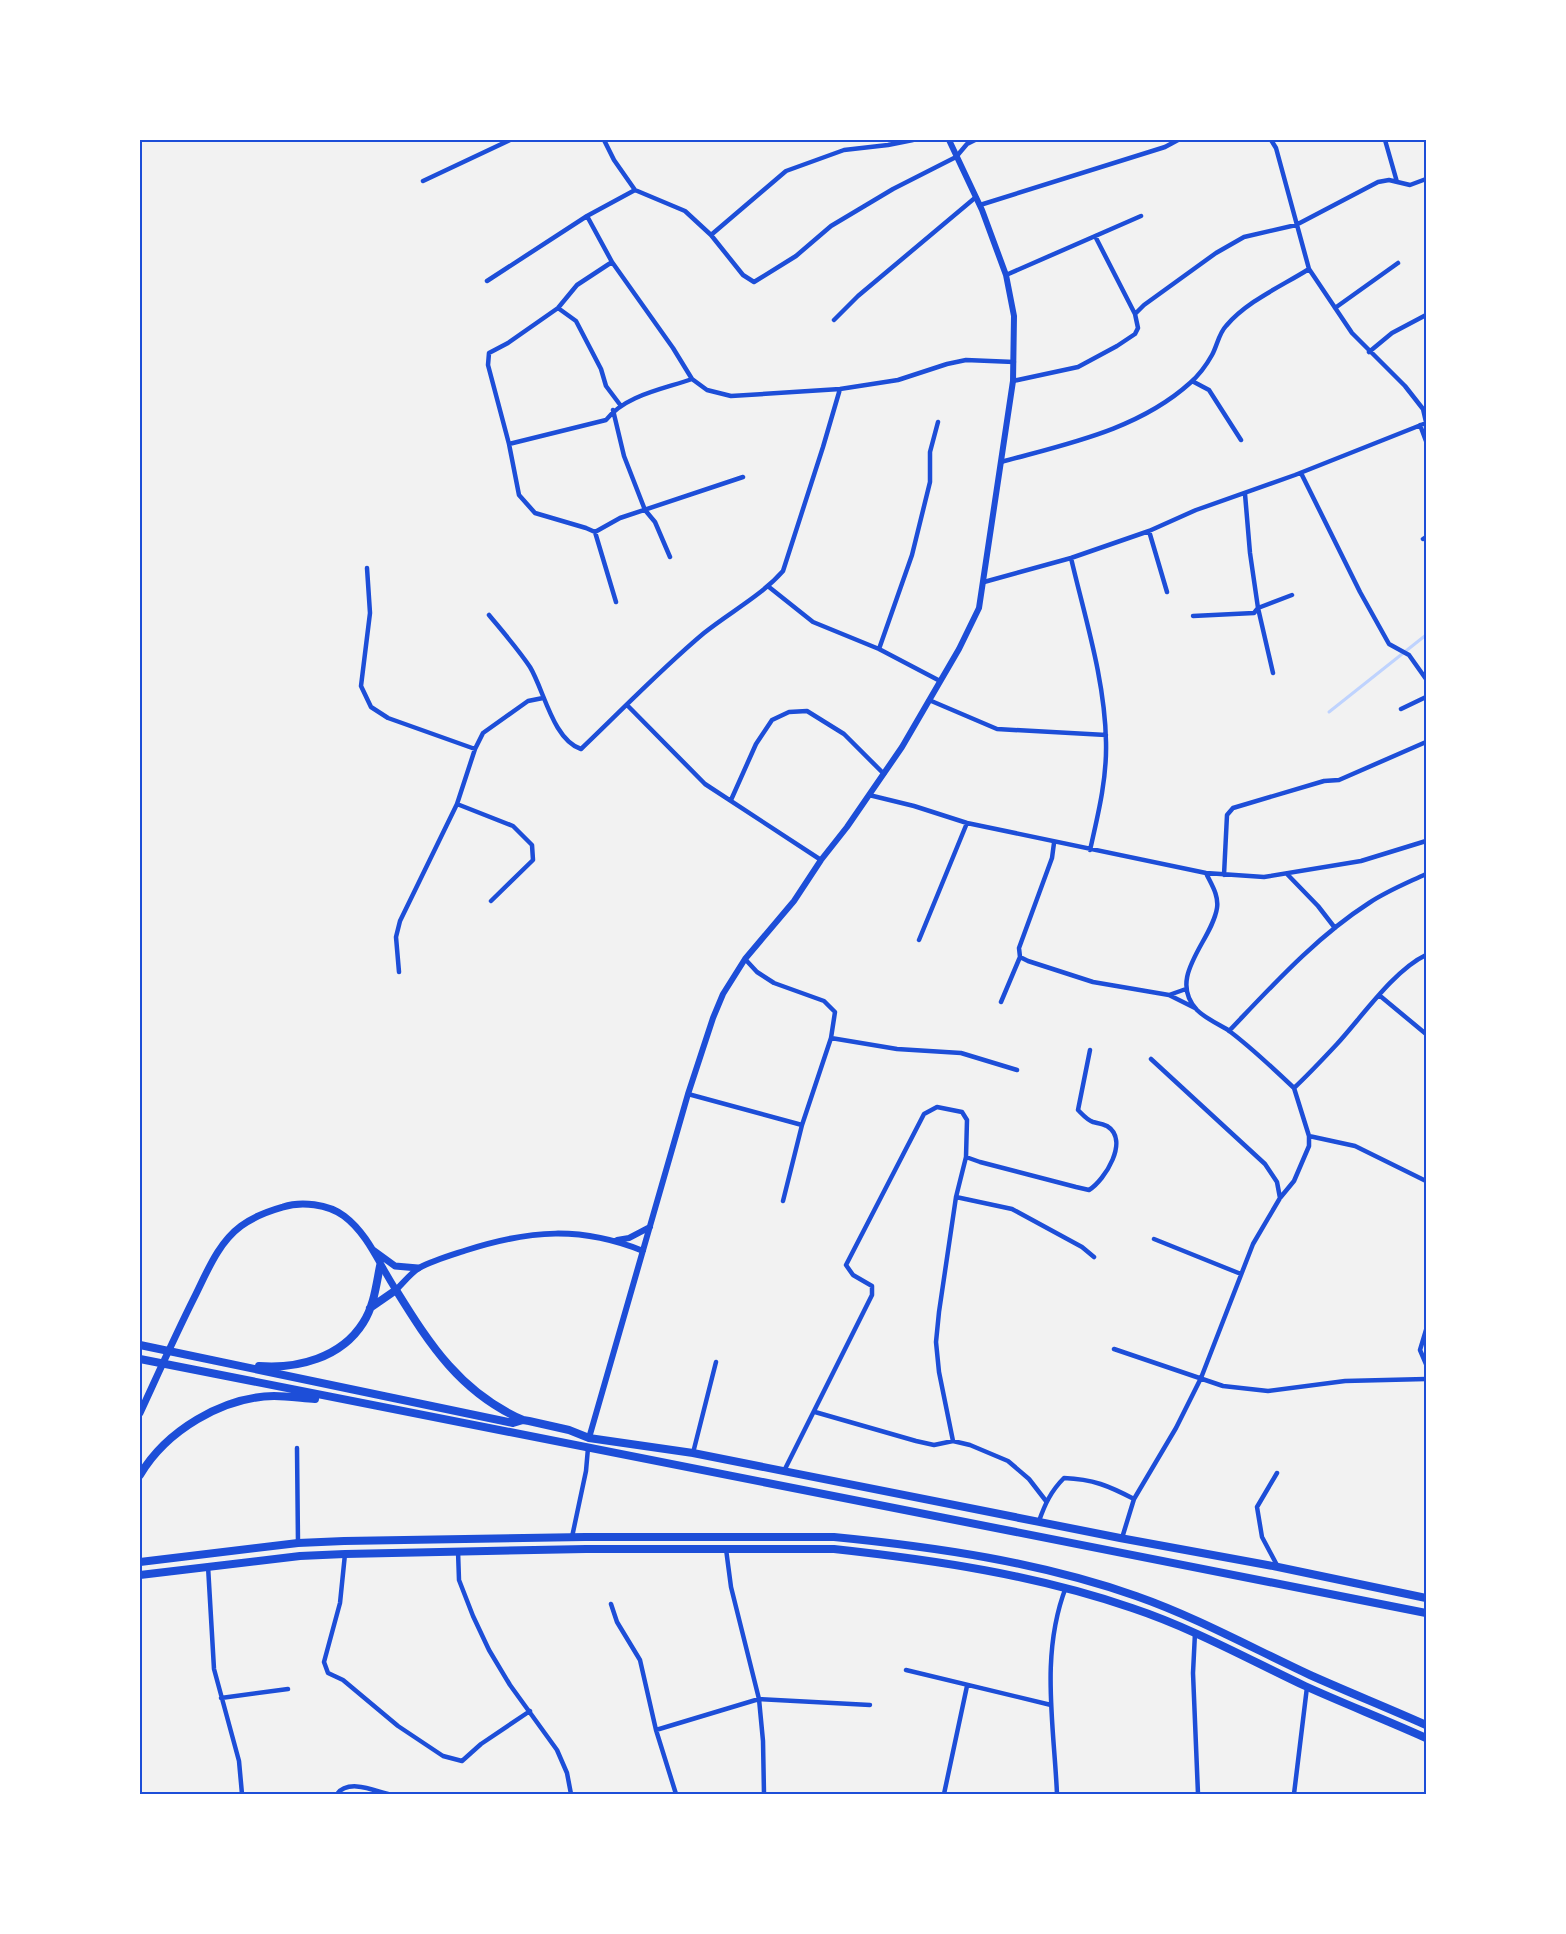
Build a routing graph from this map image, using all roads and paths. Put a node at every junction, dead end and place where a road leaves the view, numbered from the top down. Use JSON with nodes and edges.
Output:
{"nodes":[{"id":1,"x":510,"y":140,"type":"edge"},
{"id":2,"x":604,"y":140,"type":"edge"},
{"id":3,"x":913,"y":140,"type":"edge"},
{"id":4,"x":949,"y":140,"type":"edge"},
{"id":5,"x":975,"y":140,"type":"edge"},
{"id":6,"x":1178,"y":140,"type":"edge"},
{"id":7,"x":1271,"y":140,"type":"edge"},
{"id":8,"x":1385,"y":140,"type":"edge"},
{"id":9,"x":956,"y":157,"type":"junction"},
{"id":10,"x":1426,"y":179,"type":"edge"},
{"id":11,"x":423,"y":182,"type":"dead end"},
{"id":12,"x":1397,"y":182,"type":"junction"},
{"id":13,"x":635,"y":190,"type":"junction"},
{"id":14,"x":976,"y":198,"type":"junction"},
{"id":15,"x":980,"y":205,"type":"junction"},
{"id":16,"x":587,"y":216,"type":"junction"},
{"id":17,"x":1141,"y":216,"type":"dead end"},
{"id":18,"x":1296,"y":225,"type":"junction"},
{"id":19,"x":711,"y":235,"type":"junction"},
{"id":20,"x":1095,"y":236,"type":"junction"},
{"id":21,"x":612,"y":262,"type":"junction"},
{"id":22,"x":1398,"y":263,"type":"dead end"},
{"id":23,"x":1309,"y":269,"type":"junction"},
{"id":24,"x":1006,"y":275,"type":"junction"},
{"id":25,"x":488,"y":280,"type":"dead end"},
{"id":26,"x":558,"y":308,"type":"junction"},
{"id":27,"x":1335,"y":308,"type":"junction"},
{"id":28,"x":1135,"y":314,"type":"junction"},
{"id":29,"x":1426,"y":315,"type":"edge"},
{"id":30,"x":834,"y":320,"type":"dead end"},
{"id":31,"x":1369,"y":352,"type":"junction"},
{"id":32,"x":1014,"y":362,"type":"junction"},
{"id":33,"x":692,"y":379,"type":"junction"},
{"id":34,"x":1013,"y":381,"type":"junction"},
{"id":35,"x":1192,"y":381,"type":"junction"},
{"id":36,"x":840,"y":389,"type":"junction"},
{"id":37,"x":621,"y":406,"type":"junction"},
{"id":38,"x":613,"y":411,"type":"junction"},
{"id":39,"x":938,"y":422,"type":"dead end"},
{"id":40,"x":1426,"y":423,"type":"edge"},
{"id":41,"x":1420,"y":425,"type":"junction"},
{"id":42,"x":1241,"y":440,"type":"dead end"},
{"id":43,"x":1426,"y":441,"type":"edge"},
{"id":44,"x":508,"y":444,"type":"junction"},
{"id":45,"x":1001,"y":462,"type":"junction"},
{"id":46,"x":1301,"y":473,"type":"junction"},
{"id":47,"x":743,"y":477,"type":"dead end"},
{"id":48,"x":1245,"y":494,"type":"junction"},
{"id":49,"x":645,"y":510,"type":"junction"},
{"id":50,"x":1149,"y":531,"type":"junction"},
{"id":51,"x":595,"y":532,"type":"junction"},
{"id":52,"x":670,"y":557,"type":"dead end"},
{"id":53,"x":1071,"y":558,"type":"junction"},
{"id":54,"x":367,"y":568,"type":"dead end"},
{"id":55,"x":984,"y":582,"type":"junction"},
{"id":56,"x":769,"y":587,"type":"junction"},
{"id":57,"x":1167,"y":592,"type":"dead end"},
{"id":58,"x":1292,"y":595,"type":"dead end"},
{"id":59,"x":616,"y":602,"type":"dead end"},
{"id":60,"x":1258,"y":608,"type":"junction"},
{"id":61,"x":489,"y":615,"type":"dead end"},
{"id":62,"x":1193,"y":616,"type":"dead end"},
{"id":63,"x":879,"y":649,"type":"junction"},
{"id":64,"x":1273,"y":673,"type":"dead end"},
{"id":65,"x":1426,"y":679,"type":"edge"},
{"id":66,"x":940,"y":681,"type":"junction"},
{"id":67,"x":1426,"y":696,"type":"edge"},
{"id":68,"x":543,"y":698,"type":"junction"},
{"id":69,"x":929,"y":700,"type":"junction"},
{"id":70,"x":627,"y":705,"type":"junction"},
{"id":71,"x":1401,"y":709,"type":"dead end"},
{"id":72,"x":1106,"y":735,"type":"junction"},
{"id":73,"x":1426,"y":742,"type":"edge"},
{"id":74,"x":475,"y":749,"type":"junction"},
{"id":75,"x":884,"y":774,"type":"junction"},
{"id":76,"x":869,"y":795,"type":"junction"},
{"id":77,"x":731,"y":800,"type":"junction"},
{"id":78,"x":457,"y":804,"type":"junction"},
{"id":79,"x":967,"y":823,"type":"junction"},
{"id":80,"x":1426,"y":841,"type":"edge"},
{"id":81,"x":1054,"y":843,"type":"junction"},
{"id":82,"x":1090,"y":850,"type":"junction"},
{"id":83,"x":820,"y":860,"type":"junction"},
{"id":84,"x":1206,"y":873,"type":"junction"},
{"id":85,"x":1287,"y":874,"type":"junction"},
{"id":86,"x":1426,"y":874,"type":"edge"},
{"id":87,"x":1224,"y":875,"type":"junction"},
{"id":88,"x":491,"y":901,"type":"dead end"},
{"id":89,"x":1335,"y":928,"type":"junction"},
{"id":90,"x":919,"y":940,"type":"dead end"},
{"id":91,"x":1426,"y":955,"type":"edge"},
{"id":92,"x":1020,"y":957,"type":"junction"},
{"id":93,"x":745,"y":959,"type":"junction"},
{"id":94,"x":399,"y":972,"type":"dead end"},
{"id":95,"x":1186,"y":989,"type":"junction"},
{"id":96,"x":1169,"y":995,"type":"junction"},
{"id":97,"x":1379,"y":995,"type":"junction"},
{"id":98,"x":1001,"y":1002,"type":"dead end"},
{"id":99,"x":1197,"y":1009,"type":"junction"},
{"id":100,"x":1228,"y":1031,"type":"junction"},
{"id":101,"x":1426,"y":1034,"type":"edge"},
{"id":102,"x":831,"y":1038,"type":"junction"},
{"id":103,"x":1090,"y":1050,"type":"dead end"},
{"id":104,"x":1151,"y":1059,"type":"dead end"},
{"id":105,"x":1017,"y":1070,"type":"dead end"},
{"id":106,"x":1294,"y":1088,"type":"junction"},
{"id":107,"x":688,"y":1094,"type":"junction"},
{"id":108,"x":802,"y":1125,"type":"junction"},
{"id":109,"x":1309,"y":1136,"type":"junction"},
{"id":110,"x":966,"y":1156,"type":"junction"},
{"id":111,"x":1426,"y":1181,"type":"edge"},
{"id":112,"x":956,"y":1197,"type":"junction"},
{"id":113,"x":1280,"y":1198,"type":"junction"},
{"id":114,"x":783,"y":1202,"type":"dead end"},
{"id":115,"x":650,"y":1227,"type":"junction"},
{"id":116,"x":1154,"y":1239,"type":"dead end"},
{"id":117,"x":616,"y":1241,"type":"junction"},
{"id":118,"x":372,"y":1249,"type":"junction"},
{"id":119,"x":643,"y":1251,"type":"junction"},
{"id":120,"x":1094,"y":1257,"type":"dead end"},
{"id":121,"x":380,"y":1266,"type":"junction"},
{"id":122,"x":418,"y":1268,"type":"junction"},
{"id":123,"x":1241,"y":1274,"type":"junction"},
{"id":124,"x":396,"y":1290,"type":"junction"},
{"id":125,"x":370,"y":1308,"type":"junction"},
{"id":126,"x":1426,"y":1330,"type":"edge"},
{"id":127,"x":140,"y":1345,"type":"edge"},
{"id":128,"x":1114,"y":1349,"type":"dead end"},
{"id":129,"x":1420,"y":1350,"type":"junction"},
{"id":130,"x":1426,"y":1352,"type":"edge"},
{"id":131,"x":140,"y":1359,"type":"edge"},
{"id":132,"x":716,"y":1362,"type":"dead end"},
{"id":133,"x":226,"y":1363,"type":"junction"},
{"id":134,"x":1426,"y":1364,"type":"edge"},
{"id":135,"x":1201,"y":1378,"type":"junction"},
{"id":136,"x":1426,"y":1379,"type":"edge"},
{"id":137,"x":355,"y":1403,"type":"junction"},
{"id":138,"x":815,"y":1412,"type":"junction"},
{"id":139,"x":140,"y":1413,"type":"edge"},
{"id":140,"x":523,"y":1420,"type":"junction"},
{"id":141,"x":589,"y":1438,"type":"junction"},
{"id":142,"x":953,"y":1441,"type":"junction"},
{"id":143,"x":297,"y":1448,"type":"dead end"},
{"id":144,"x":588,"y":1448,"type":"junction"},
{"id":145,"x":693,"y":1453,"type":"junction"},
{"id":146,"x":784,"y":1472,"type":"junction"},
{"id":147,"x":1277,"y":1473,"type":"dead end"},
{"id":148,"x":140,"y":1475,"type":"edge"},
{"id":149,"x":1134,"y":1499,"type":"junction"},
{"id":150,"x":1046,"y":1501,"type":"junction"},
{"id":151,"x":1039,"y":1521,"type":"junction"},
{"id":152,"x":572,"y":1537,"type":"junction"},
{"id":153,"x":605,"y":1538,"type":"junction"},
{"id":154,"x":1122,"y":1538,"type":"junction"},
{"id":155,"x":298,"y":1543,"type":"junction"},
{"id":156,"x":606,"y":1550,"type":"junction"},
{"id":157,"x":726,"y":1550,"type":"junction"},
{"id":158,"x":458,"y":1551,"type":"junction"},
{"id":159,"x":345,"y":1554,"type":"junction"},
{"id":160,"x":140,"y":1562,"type":"edge"},
{"id":161,"x":208,"y":1566,"type":"junction"},
{"id":162,"x":1278,"y":1567,"type":"junction"},
{"id":163,"x":140,"y":1575,"type":"edge"},
{"id":164,"x":1066,"y":1587,"type":"junction"},
{"id":165,"x":1426,"y":1598,"type":"edge"},
{"id":166,"x":611,"y":1604,"type":"dead end"},
{"id":167,"x":1426,"y":1613,"type":"edge"},
{"id":168,"x":1195,"y":1633,"type":"junction"},
{"id":169,"x":906,"y":1670,"type":"dead end"},
{"id":170,"x":967,"y":1686,"type":"junction"},
{"id":171,"x":1307,"y":1687,"type":"junction"},
{"id":172,"x":288,"y":1689,"type":"dead end"},
{"id":173,"x":221,"y":1698,"type":"junction"},
{"id":174,"x":759,"y":1699,"type":"junction"},
{"id":175,"x":1375,"y":1703,"type":"junction"},
{"id":176,"x":870,"y":1705,"type":"dead end"},
{"id":177,"x":1050,"y":1705,"type":"junction"},
{"id":178,"x":530,"y":1712,"type":"junction"},
{"id":179,"x":1370,"y":1714,"type":"junction"},
{"id":180,"x":1426,"y":1725,"type":"edge"},
{"id":181,"x":656,"y":1730,"type":"junction"},
{"id":182,"x":1426,"y":1738,"type":"edge"},
{"id":183,"x":242,"y":1794,"type":"edge"},
{"id":184,"x":336,"y":1794,"type":"edge"},
{"id":185,"x":388,"y":1794,"type":"edge"},
{"id":186,"x":572,"y":1794,"type":"edge"},
{"id":187,"x":676,"y":1794,"type":"edge"},
{"id":188,"x":764,"y":1794,"type":"edge"},
{"id":189,"x":944,"y":1794,"type":"edge"},
{"id":190,"x":1058,"y":1794,"type":"edge"},
{"id":191,"x":1198,"y":1794,"type":"edge"},
{"id":192,"x":1294,"y":1794,"type":"edge"}],
"edges":[{"from":1,"to":11,"type":"street"},
{"from":2,"to":13,"type":"street"},
{"from":3,"to":19,"type":"street"},
{"from":4,"to":9,"type":"street"},
{"from":5,"to":9,"type":"street"},
{"from":6,"to":15,"type":"street"},
{"from":7,"to":18,"type":"street"},
{"from":8,"to":12,"type":"street"},
{"from":9,"to":14,"type":"street"},
{"from":9,"to":19,"type":"street"},
{"from":10,"to":12,"type":"street"},
{"from":12,"to":18,"type":"street"},
{"from":13,"to":16,"type":"street"},
{"from":13,"to":19,"type":"street"},
{"from":14,"to":15,"type":"street"},
{"from":14,"to":30,"type":"street"},
{"from":15,"to":24,"type":"street"},
{"from":16,"to":21,"type":"street"},
{"from":16,"to":25,"type":"street"},
{"from":17,"to":20,"type":"street"},
{"from":18,"to":23,"type":"street"},
{"from":18,"to":28,"type":"street"},
{"from":20,"to":24,"type":"street"},
{"from":20,"to":28,"type":"street"},
{"from":21,"to":26,"type":"street"},
{"from":21,"to":33,"type":"street"},
{"from":22,"to":27,"type":"street"},
{"from":23,"to":27,"type":"street"},
{"from":23,"to":35,"type":"street"},
{"from":24,"to":32,"type":"street"},
{"from":26,"to":37,"type":"street"},
{"from":26,"to":44,"type":"street"},
{"from":27,"to":31,"type":"street"},
{"from":28,"to":34,"type":"street"},
{"from":29,"to":31,"type":"street"},
{"from":31,"to":40,"type":"street"},
{"from":32,"to":34,"type":"street"},
{"from":32,"to":36,"type":"street"},
{"from":33,"to":36,"type":"street"},
{"from":33,"to":37,"type":"street"},
{"from":34,"to":45,"type":"street"},
{"from":35,"to":42,"type":"street"},
{"from":35,"to":45,"type":"street"},
{"from":36,"to":56,"type":"street"},
{"from":37,"to":38,"type":"street"},
{"from":38,"to":44,"type":"street"},
{"from":38,"to":49,"type":"street"},
{"from":39,"to":63,"type":"street"},
{"from":40,"to":41,"type":"street"},
{"from":41,"to":43,"type":"street"},
{"from":41,"to":46,"type":"street"},
{"from":44,"to":51,"type":"street"},
{"from":45,"to":55,"type":"street"},
{"from":46,"to":48,"type":"street"},
{"from":46,"to":65,"type":"street"},
{"from":47,"to":49,"type":"street"},
{"from":48,"to":50,"type":"street"},
{"from":48,"to":60,"type":"street"},
{"from":49,"to":51,"type":"street"},
{"from":49,"to":52,"type":"street"},
{"from":50,"to":53,"type":"street"},
{"from":50,"to":57,"type":"street"},
{"from":51,"to":59,"type":"street"},
{"from":53,"to":55,"type":"street"},
{"from":53,"to":72,"type":"street"},
{"from":54,"to":74,"type":"street"},
{"from":55,"to":66,"type":"street"},
{"from":56,"to":63,"type":"street"},
{"from":56,"to":70,"type":"street"},
{"from":58,"to":60,"type":"street"},
{"from":60,"to":62,"type":"street"},
{"from":60,"to":64,"type":"street"},
{"from":61,"to":68,"type":"street"},
{"from":63,"to":66,"type":"street"},
{"from":66,"to":69,"type":"street"},
{"from":67,"to":71,"type":"street"},
{"from":68,"to":70,"type":"street"},
{"from":68,"to":74,"type":"street"},
{"from":69,"to":72,"type":"street"},
{"from":69,"to":75,"type":"street"},
{"from":70,"to":77,"type":"street"},
{"from":72,"to":82,"type":"street"},
{"from":73,"to":87,"type":"street"},
{"from":74,"to":78,"type":"street"},
{"from":75,"to":76,"type":"street"},
{"from":75,"to":77,"type":"street"},
{"from":76,"to":79,"type":"street"},
{"from":76,"to":83,"type":"street"},
{"from":77,"to":83,"type":"street"},
{"from":78,"to":88,"type":"street"},
{"from":78,"to":94,"type":"street"},
{"from":79,"to":81,"type":"street"},
{"from":79,"to":90,"type":"street"},
{"from":80,"to":85,"type":"street"},
{"from":81,"to":82,"type":"street"},
{"from":81,"to":92,"type":"street"},
{"from":82,"to":84,"type":"street"},
{"from":83,"to":93,"type":"street"},
{"from":84,"to":87,"type":"street"},
{"from":84,"to":95,"type":"street"},
{"from":85,"to":87,"type":"street"},
{"from":85,"to":89,"type":"street"},
{"from":86,"to":89,"type":"street"},
{"from":89,"to":100,"type":"street"},
{"from":91,"to":97,"type":"street"},
{"from":92,"to":96,"type":"street"},
{"from":92,"to":98,"type":"street"},
{"from":93,"to":102,"type":"street"},
{"from":93,"to":107,"type":"street"},
{"from":95,"to":96,"type":"street"},
{"from":95,"to":99,"type":"street"},
{"from":96,"to":99,"type":"street"},
{"from":97,"to":101,"type":"street"},
{"from":97,"to":106,"type":"street"},
{"from":99,"to":100,"type":"street"},
{"from":100,"to":106,"type":"street"},
{"from":102,"to":105,"type":"street"},
{"from":102,"to":108,"type":"street"},
{"from":103,"to":110,"type":"street"},
{"from":104,"to":113,"type":"street"},
{"from":106,"to":109,"type":"street"},
{"from":107,"to":108,"type":"street"},
{"from":107,"to":115,"type":"street"},
{"from":108,"to":114,"type":"street"},
{"from":109,"to":111,"type":"street"},
{"from":109,"to":113,"type":"street"},
{"from":110,"to":112,"type":"street"},
{"from":110,"to":138,"type":"street"},
{"from":112,"to":120,"type":"street"},
{"from":112,"to":142,"type":"street"},
{"from":113,"to":123,"type":"street"},
{"from":115,"to":117,"type":"street"},
{"from":115,"to":119,"type":"street"},
{"from":116,"to":123,"type":"street"},
{"from":117,"to":119,"type":"street"},
{"from":117,"to":122,"type":"street"},
{"from":118,"to":121,"type":"main road"},
{"from":118,"to":122,"type":"main road"},
{"from":118,"to":139,"type":"main road"},
{"from":119,"to":141,"type":"street"},
{"from":121,"to":124,"type":"main road"},
{"from":121,"to":125,"type":"main road"},
{"from":122,"to":124,"type":"street"},
{"from":123,"to":135,"type":"street"},
{"from":124,"to":125,"type":"main road"},
{"from":124,"to":140,"type":"main road"},
{"from":125,"to":133,"type":"main road"},
{"from":126,"to":129,"type":"street"},
{"from":127,"to":133,"type":"main road"},
{"from":128,"to":135,"type":"street"},
{"from":129,"to":130,"type":"street"},
{"from":129,"to":134,"type":"street"},
{"from":131,"to":137,"type":"main road"},
{"from":132,"to":145,"type":"street"},
{"from":133,"to":140,"type":"main road"},
{"from":135,"to":136,"type":"street"},
{"from":135,"to":149,"type":"street"},
{"from":137,"to":144,"type":"main road"},
{"from":137,"to":148,"type":"main road"},
{"from":138,"to":142,"type":"street"},
{"from":138,"to":146,"type":"street"},
{"from":140,"to":141,"type":"main road"},
{"from":141,"to":145,"type":"main road"},
{"from":142,"to":150,"type":"street"},
{"from":143,"to":155,"type":"street"},
{"from":144,"to":152,"type":"street"},
{"from":144,"to":167,"type":"main road"},
{"from":145,"to":146,"type":"main road"},
{"from":146,"to":151,"type":"main road"},
{"from":147,"to":162,"type":"street"},
{"from":149,"to":150,"type":"street"},
{"from":149,"to":154,"type":"street"},
{"from":150,"to":151,"type":"street"},
{"from":151,"to":154,"type":"main road"},
{"from":152,"to":153,"type":"main road"},
{"from":152,"to":155,"type":"main road"},
{"from":153,"to":156,"type":"main road"},
{"from":153,"to":175,"type":"main road"},
{"from":154,"to":162,"type":"main road"},
{"from":155,"to":160,"type":"main road"},
{"from":156,"to":157,"type":"main road"},
{"from":156,"to":158,"type":"main road"},
{"from":157,"to":164,"type":"main road"},
{"from":157,"to":174,"type":"street"},
{"from":158,"to":159,"type":"main road"},
{"from":158,"to":178,"type":"street"},
{"from":159,"to":161,"type":"main road"},
{"from":159,"to":178,"type":"street"},
{"from":161,"to":163,"type":"main road"},
{"from":161,"to":173,"type":"street"},
{"from":162,"to":165,"type":"main road"},
{"from":164,"to":168,"type":"main road"},
{"from":164,"to":177,"type":"street"},
{"from":166,"to":181,"type":"street"},
{"from":168,"to":171,"type":"main road"},
{"from":168,"to":191,"type":"street"},
{"from":169,"to":170,"type":"street"},
{"from":170,"to":177,"type":"street"},
{"from":170,"to":189,"type":"street"},
{"from":171,"to":179,"type":"main road"},
{"from":171,"to":192,"type":"street"},
{"from":172,"to":173,"type":"street"},
{"from":173,"to":183,"type":"street"},
{"from":174,"to":176,"type":"street"},
{"from":174,"to":181,"type":"street"},
{"from":174,"to":188,"type":"street"},
{"from":175,"to":179,"type":"main road"},
{"from":175,"to":180,"type":"main road"},
{"from":177,"to":190,"type":"street"},
{"from":178,"to":186,"type":"street"},
{"from":179,"to":182,"type":"main road"},
{"from":181,"to":187,"type":"street"},
{"from":184,"to":185,"type":"street"}]}
